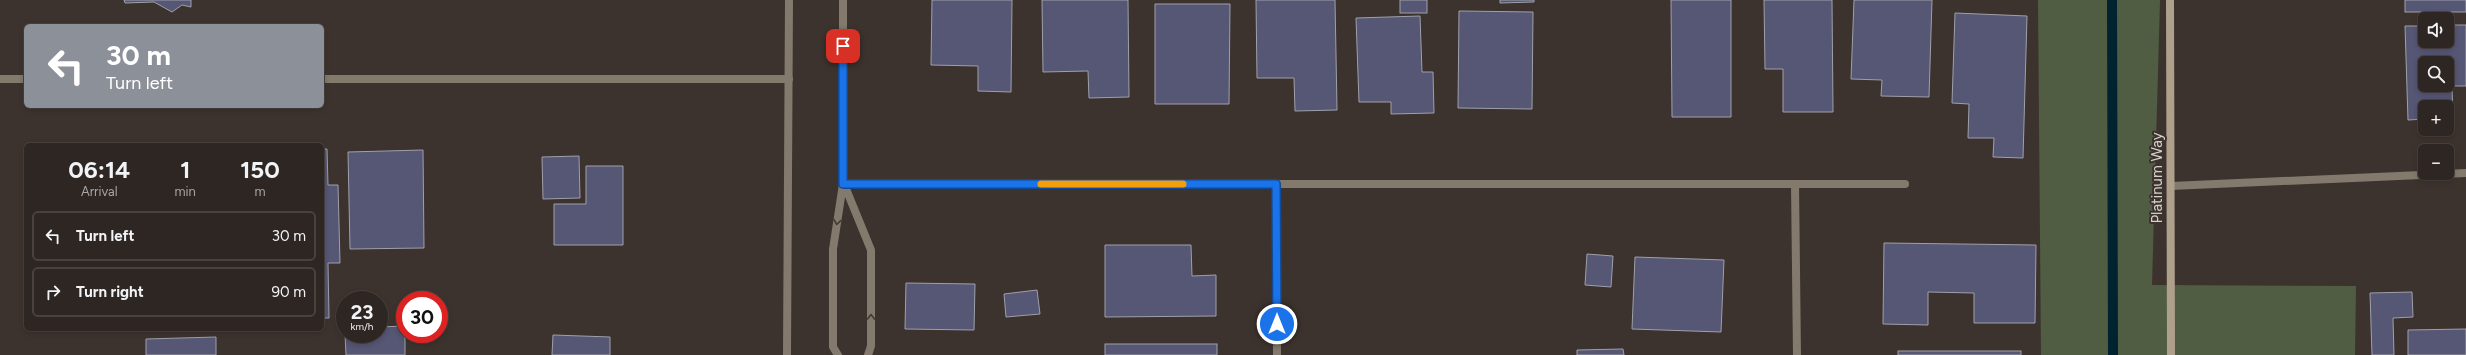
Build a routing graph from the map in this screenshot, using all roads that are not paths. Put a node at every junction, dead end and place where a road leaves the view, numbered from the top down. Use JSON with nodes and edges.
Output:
{"nodes":[{"id":1,"x":789,"y":0,"type":"edge"},
{"id":2,"x":843,"y":0,"type":"edge"},
{"id":3,"x":2170,"y":0,"type":"edge"},
{"id":4,"x":0,"y":79,"type":"edge"},
{"id":5,"x":24,"y":79,"type":"edge"},
{"id":6,"x":324,"y":79,"type":"edge"},
{"id":7,"x":789,"y":79,"type":"junction"},
{"id":8,"x":2466,"y":173,"type":"edge"},
{"id":9,"x":843,"y":184,"type":"junction"},
{"id":10,"x":1276,"y":184,"type":"junction"},
{"id":11,"x":1795,"y":184,"type":"junction"},
{"id":12,"x":1905,"y":184,"type":"dead end"},
{"id":13,"x":2171,"y":186,"type":"junction"},
{"id":14,"x":787,"y":355,"type":"edge"},
{"id":15,"x":838,"y":355,"type":"edge"},
{"id":16,"x":868,"y":355,"type":"edge"},
{"id":17,"x":1277,"y":355,"type":"edge"},
{"id":18,"x":1797,"y":355,"type":"edge"},
{"id":19,"x":2171,"y":355,"type":"edge"}],
"edges":[{"from":1,"to":7,"type":"street"},
{"from":2,"to":9,"type":"street"},
{"from":3,"to":13,"type":"street","name":"Platinum Way"},
{"from":4,"to":5,"type":"street"},
{"from":6,"to":7,"type":"street"},
{"from":7,"to":14,"type":"street"},
{"from":8,"to":13,"type":"street"},
{"from":9,"to":10,"type":"street"},
{"from":9,"to":15,"type":"street","one_way":true},
{"from":16,"to":9,"type":"street","one_way":true},
{"from":10,"to":11,"type":"street"},
{"from":10,"to":17,"type":"street"},
{"from":11,"to":12,"type":"street"},
{"from":11,"to":18,"type":"street"},
{"from":13,"to":19,"type":"street","name":"Platinum Way"}]}
